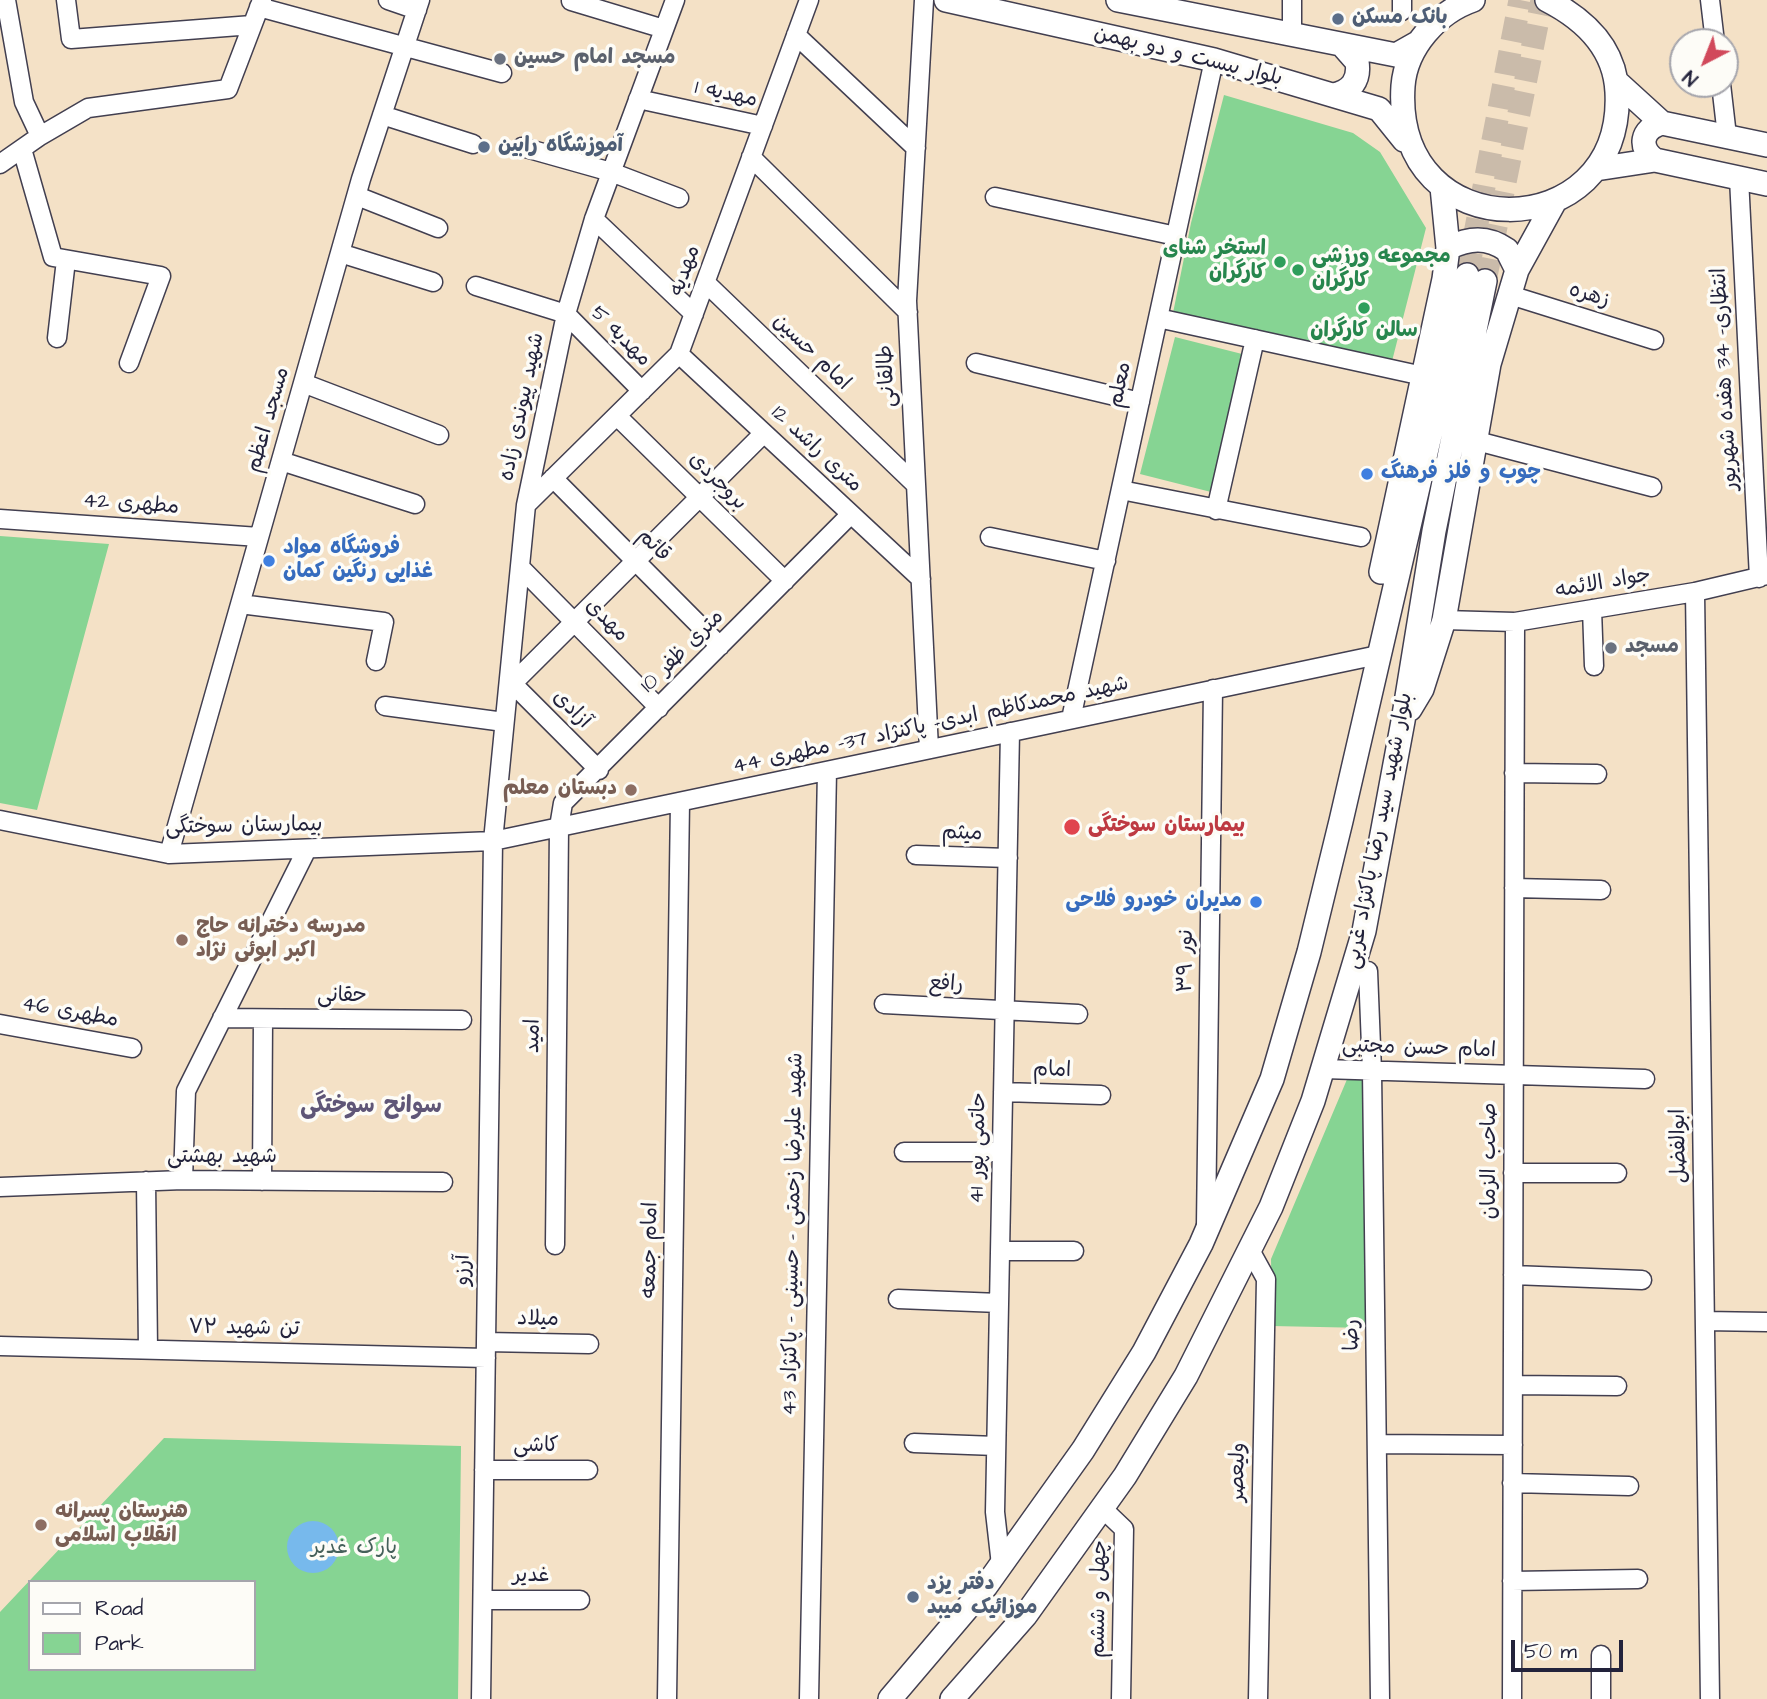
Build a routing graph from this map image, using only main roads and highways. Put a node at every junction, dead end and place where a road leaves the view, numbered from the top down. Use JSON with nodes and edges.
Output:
{"nodes":[{"id":1,"x":946,"y":0,"type":"edge"},
{"id":2,"x":1473,"y":0,"type":"edge"},
{"id":3,"x":1547,"y":0,"type":"edge"},
{"id":4,"x":1128,"y":1,"type":"edge"},
{"id":5,"x":1182,"y":6,"type":"edge"},
{"id":6,"x":1573,"y":7,"type":"edge"},
{"id":7,"x":1419,"y":42,"type":"junction"},
{"id":8,"x":1342,"y":45,"type":"junction"},
{"id":9,"x":1617,"y":82,"type":"junction"},
{"id":10,"x":1333,"y":95,"type":"junction"},
{"id":11,"x":1662,"y":123,"type":"junction"},
{"id":12,"x":1767,"y":145,"type":"edge"},
{"id":13,"x":1412,"y":149,"type":"junction"},
{"id":14,"x":1656,"y":160,"type":"junction"},
{"id":15,"x":1596,"y":169,"type":"junction"},
{"id":16,"x":1767,"y":184,"type":"edge"},
{"id":17,"x":1442,"y":187,"type":"junction"},
{"id":18,"x":1555,"y":201,"type":"junction"},
{"id":19,"x":1448,"y":248,"type":"junction"},
{"id":20,"x":1517,"y":270,"type":"junction"},
{"id":21,"x":1378,"y":654,"type":"junction"},
{"id":22,"x":1403,"y":721,"type":"junction"},
{"id":23,"x":890,"y":1699,"type":"edge"},
{"id":24,"x":953,"y":1699,"type":"edge"}],
"edges":[{"from":1,"to":10,"type":"main road","name":"بلوار بیست و دو بهمن"},
{"from":2,"to":7,"type":"main road"},
{"from":3,"to":6,"type":"main road"},
{"from":4,"to":5,"type":"main road","name":"بلوار بیست و دو بهمن"},
{"from":5,"to":8,"type":"main road","name":"بلوار بیست و دو بهمن"},
{"from":6,"to":9,"type":"main road"},
{"from":7,"to":8,"type":"main road","name":"بلوار بیست و دو بهمن"},
{"from":7,"to":13,"type":"main road"},
{"from":8,"to":10,"type":"main road"},
{"from":9,"to":11,"type":"main road"},
{"from":9,"to":15,"type":"main road"},
{"from":10,"to":13,"type":"main road","name":"بلوار بیست و دو بهمن"},
{"from":11,"to":12,"type":"main road"},
{"from":11,"to":14,"type":"main road"},
{"from":13,"to":17,"type":"main road"},
{"from":14,"to":15,"type":"main road"},
{"from":14,"to":16,"type":"main road"},
{"from":15,"to":18,"type":"main road"},
{"from":17,"to":18,"type":"main road"},
{"from":17,"to":19,"type":"main road"},
{"from":18,"to":20,"type":"main road"},
{"from":19,"to":20,"type":"main road"},
{"from":19,"to":21,"type":"main road"},
{"from":20,"to":22,"type":"main road"},
{"from":21,"to":22,"type":"main road","name":"بلوار شهید سید رضا پاکنژاد غربی"},
{"from":21,"to":23,"type":"main road"},
{"from":22,"to":24,"type":"main road","name":"بلوار شهید سید رضا پاکنژاد غربی"}]}
